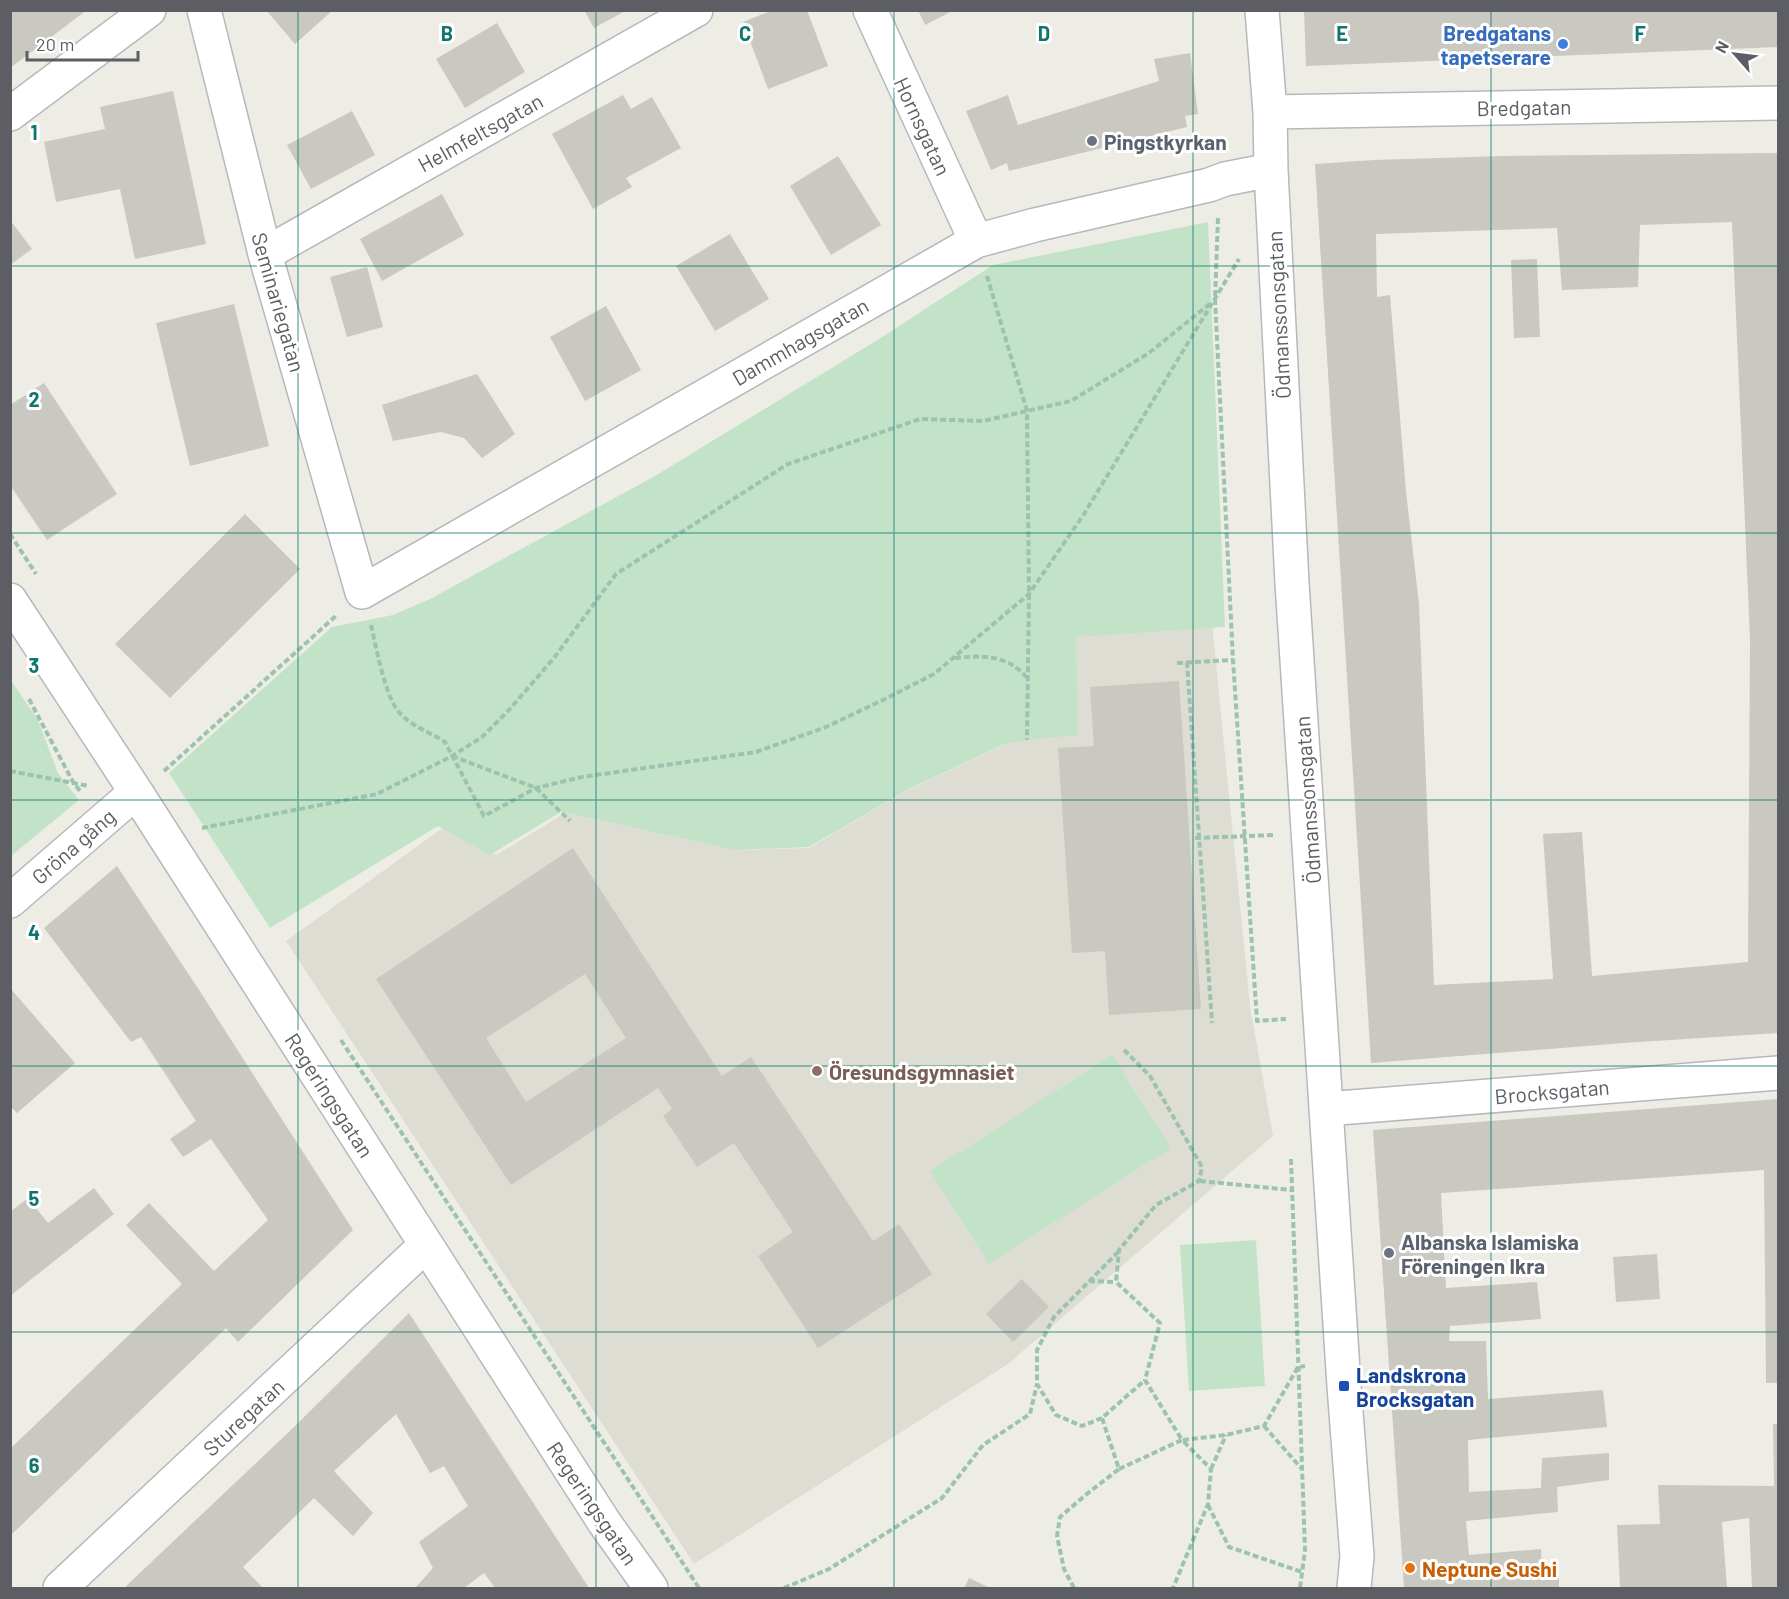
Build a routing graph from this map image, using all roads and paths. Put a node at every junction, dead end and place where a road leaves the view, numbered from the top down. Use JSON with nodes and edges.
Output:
{"nodes":[{"id":1,"x":149,"y":10,"type":"edge"},
{"id":2,"x":204,"y":10,"type":"edge"},
{"id":3,"x":696,"y":10,"type":"edge"},
{"id":4,"x":870,"y":10,"type":"edge"},
{"id":5,"x":1262,"y":10,"type":"edge"},
{"id":6,"x":1779,"y":103,"type":"edge"},
{"id":7,"x":1270,"y":112,"type":"junction"},
{"id":8,"x":10,"y":114,"type":"edge"},
{"id":9,"x":1271,"y":170,"type":"junction"},
{"id":10,"x":1225,"y":179,"type":"junction"},
{"id":11,"x":976,"y":241,"type":"junction"},
{"id":12,"x":265,"y":254,"type":"junction"},
{"id":13,"x":1239,"y":260,"type":"dead end"},
{"id":14,"x":1215,"y":299,"type":"junction"},
{"id":15,"x":1027,"y":411,"type":"junction"},
{"id":16,"x":10,"y":534,"type":"edge"},
{"id":17,"x":43,"y":583,"type":"dead end"},
{"id":18,"x":362,"y":592,"type":"junction"},
{"id":19,"x":1029,"y":594,"type":"junction"},
{"id":20,"x":10,"y":600,"type":"edge"},
{"id":21,"x":954,"y":658,"type":"junction"},
{"id":22,"x":1233,"y":660,"type":"junction"},
{"id":23,"x":1187,"y":662,"type":"junction"},
{"id":24,"x":1177,"y":663,"type":"dead end"},
{"id":25,"x":1028,"y":679,"type":"junction"},
{"id":26,"x":25,"y":690,"type":"dead end"},
{"id":27,"x":1027,"y":740,"type":"dead end"},
{"id":28,"x":452,"y":756,"type":"junction"},
{"id":29,"x":10,"y":771,"type":"edge"},
{"id":30,"x":171,"y":780,"type":"dead end"},
{"id":31,"x":73,"y":782,"type":"junction"},
{"id":32,"x":536,"y":788,"type":"junction"},
{"id":33,"x":136,"y":792,"type":"junction"},
{"id":34,"x":196,"y":818,"type":"dead end"},
{"id":35,"x":570,"y":821,"type":"dead end"},
{"id":36,"x":202,"y":828,"type":"junction"},
{"id":37,"x":1278,"y":835,"type":"dead end"},
{"id":38,"x":1245,"y":836,"type":"junction"},
{"id":39,"x":208,"y":837,"type":"dead end"},
{"id":40,"x":1197,"y":838,"type":"junction"},
{"id":41,"x":10,"y":901,"type":"edge"},
{"id":42,"x":1288,"y":1019,"type":"dead end"},
{"id":43,"x":1212,"y":1023,"type":"dead end"},
{"id":44,"x":334,"y":1030,"type":"dead end"},
{"id":45,"x":1124,"y":1050,"type":"dead end"},
{"id":46,"x":1779,"y":1073,"type":"edge"},
{"id":47,"x":1326,"y":1109,"type":"junction"},
{"id":48,"x":1199,"y":1181,"type":"junction"},
{"id":49,"x":1291,"y":1190,"type":"dead end"},
{"id":50,"x":426,"y":1245,"type":"junction"},
{"id":51,"x":1119,"y":1250,"type":"junction"},
{"id":52,"x":1088,"y":1281,"type":"junction"},
{"id":53,"x":1116,"y":1282,"type":"junction"},
{"id":54,"x":1305,"y":1366,"type":"dead end"},
{"id":55,"x":1145,"y":1380,"type":"junction"},
{"id":56,"x":1037,"y":1384,"type":"junction"},
{"id":57,"x":1102,"y":1418,"type":"junction"},
{"id":58,"x":1264,"y":1426,"type":"junction"},
{"id":59,"x":1227,"y":1435,"type":"junction"},
{"id":60,"x":1182,"y":1440,"type":"junction"},
{"id":61,"x":1119,"y":1469,"type":"junction"},
{"id":62,"x":1211,"y":1469,"type":"junction"},
{"id":63,"x":1302,"y":1469,"type":"dead end"},
{"id":64,"x":1208,"y":1504,"type":"junction"},
{"id":65,"x":1302,"y":1572,"type":"dead end"},
{"id":66,"x":60,"y":1588,"type":"edge"},
{"id":67,"x":651,"y":1588,"type":"edge"},
{"id":68,"x":699,"y":1588,"type":"edge"},
{"id":69,"x":784,"y":1588,"type":"edge"},
{"id":70,"x":1074,"y":1588,"type":"edge"},
{"id":71,"x":1173,"y":1588,"type":"edge"},
{"id":72,"x":1354,"y":1588,"type":"edge"}],
"edges":[{"from":1,"to":8,"type":"street"},
{"from":2,"to":12,"type":"street","name":"Seminariegatan"},
{"from":3,"to":12,"type":"street","name":"Helmfeltsgatan"},
{"from":4,"to":11,"type":"street","name":"Hornsgatan"},
{"from":5,"to":7,"type":"street","name":"Ödmanssonsgatan"},
{"from":6,"to":7,"type":"street","name":"Bredgatan"},
{"from":7,"to":9,"type":"street","name":"Ödmanssonsgatan"},
{"from":9,"to":10,"type":"street","name":"Dammhagsgatan"},
{"from":9,"to":47,"type":"street","name":"Ödmanssonsgatan"},
{"from":10,"to":11,"type":"street","name":"Dammhagsgatan"},
{"from":10,"to":14,"type":"path"},
{"from":11,"to":15,"type":"path"},
{"from":11,"to":18,"type":"street","name":"Dammhagsgatan"},
{"from":12,"to":18,"type":"street","name":"Seminariegatan"},
{"from":13,"to":14,"type":"path"},
{"from":14,"to":15,"type":"path"},
{"from":14,"to":19,"type":"path"},
{"from":14,"to":22,"type":"path"},
{"from":15,"to":19,"type":"path"},
{"from":15,"to":28,"type":"path"},
{"from":16,"to":17,"type":"path"},
{"from":18,"to":28,"type":"path"},
{"from":18,"to":30,"type":"path"},
{"from":19,"to":21,"type":"path"},
{"from":19,"to":25,"type":"path"},
{"from":20,"to":33,"type":"street","name":"Regeringsgatan"},
{"from":21,"to":25,"type":"path"},
{"from":21,"to":32,"type":"path"},
{"from":22,"to":23,"type":"path"},
{"from":22,"to":38,"type":"path"},
{"from":23,"to":24,"type":"path"},
{"from":23,"to":40,"type":"path"},
{"from":25,"to":27,"type":"path"},
{"from":26,"to":31,"type":"path"},
{"from":28,"to":32,"type":"path"},
{"from":28,"to":32,"type":"path"},
{"from":28,"to":36,"type":"path"},
{"from":29,"to":31,"type":"path"},
{"from":31,"to":33,"type":"path"},
{"from":32,"to":35,"type":"path"},
{"from":33,"to":41,"type":"street","name":"Gröna gång"},
{"from":33,"to":50,"type":"street","name":"Regeringsgatan"},
{"from":34,"to":36,"type":"path"},
{"from":36,"to":39,"type":"path"},
{"from":37,"to":38,"type":"path"},
{"from":38,"to":40,"type":"path"},
{"from":38,"to":42,"type":"path"},
{"from":40,"to":43,"type":"path"},
{"from":44,"to":68,"type":"path"},
{"from":45,"to":48,"type":"path"},
{"from":46,"to":47,"type":"street","name":"Brocksgatan"},
{"from":47,"to":72,"type":"street","name":"Ödmanssonsgatan"},
{"from":48,"to":49,"type":"path"},
{"from":48,"to":51,"type":"path"},
{"from":50,"to":66,"type":"street","name":"Sturegatan"},
{"from":50,"to":67,"type":"street","name":"Regeringsgatan"},
{"from":51,"to":52,"type":"path"},
{"from":51,"to":53,"type":"path"},
{"from":52,"to":53,"type":"path"},
{"from":52,"to":56,"type":"path"},
{"from":53,"to":55,"type":"path"},
{"from":54,"to":58,"type":"path"},
{"from":55,"to":57,"type":"path"},
{"from":55,"to":60,"type":"path"},
{"from":56,"to":57,"type":"path"},
{"from":56,"to":69,"type":"path"},
{"from":57,"to":61,"type":"path"},
{"from":58,"to":59,"type":"path"},
{"from":58,"to":63,"type":"path"},
{"from":59,"to":60,"type":"path"},
{"from":59,"to":62,"type":"path"},
{"from":60,"to":61,"type":"path"},
{"from":60,"to":62,"type":"path"},
{"from":61,"to":70,"type":"path"},
{"from":62,"to":64,"type":"path"},
{"from":64,"to":65,"type":"path"},
{"from":64,"to":71,"type":"path"}]}
